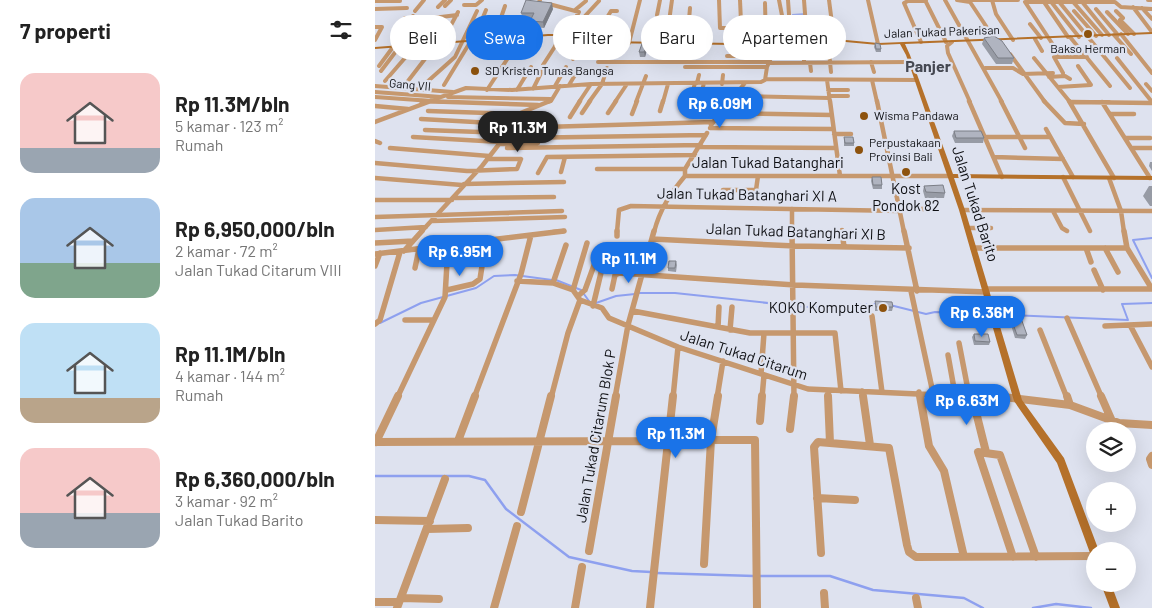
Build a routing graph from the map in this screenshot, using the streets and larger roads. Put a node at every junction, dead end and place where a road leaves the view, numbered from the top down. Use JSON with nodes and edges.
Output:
{"nodes":[{"id":1,"x":424,"y":0,"type":"edge"},
{"id":2,"x":445,"y":0,"type":"edge"},
{"id":3,"x":451,"y":0,"type":"edge"},
{"id":4,"x":468,"y":0,"type":"edge"},
{"id":5,"x":482,"y":0,"type":"edge"},
{"id":6,"x":639,"y":0,"type":"edge"},
{"id":7,"x":719,"y":0,"type":"edge"},
{"id":8,"x":740,"y":0,"type":"edge"},
{"id":9,"x":779,"y":0,"type":"edge"},
{"id":10,"x":788,"y":0,"type":"edge"},
{"id":11,"x":804,"y":0,"type":"edge"},
{"id":12,"x":829,"y":0,"type":"edge"},
{"id":13,"x":868,"y":0,"type":"edge"},
{"id":14,"x":925,"y":0,"type":"edge"},
{"id":15,"x":945,"y":0,"type":"edge"},
{"id":16,"x":957,"y":0,"type":"edge"},
{"id":17,"x":972,"y":0,"type":"edge"},
{"id":18,"x":991,"y":0,"type":"edge"},
{"id":19,"x":1006,"y":0,"type":"edge"},
{"id":20,"x":1018,"y":0,"type":"edge"},
{"id":21,"x":375,"y":1,"type":"edge"},
{"id":22,"x":400,"y":1,"type":"edge"},
{"id":23,"x":549,"y":1,"type":"edge"},
{"id":24,"x":586,"y":1,"type":"edge"},
{"id":25,"x":599,"y":1,"type":"edge"},
{"id":26,"x":908,"y":1,"type":"edge"},
{"id":27,"x":1091,"y":1,"type":"edge"},
{"id":28,"x":1107,"y":1,"type":"edge"},
{"id":29,"x":660,"y":2,"type":"edge"},
{"id":30,"x":672,"y":2,"type":"edge"},
{"id":31,"x":1044,"y":2,"type":"junction"},
{"id":32,"x":1073,"y":2,"type":"edge"},
{"id":33,"x":765,"y":3,"type":"dead end"},
{"id":34,"x":1052,"y":3,"type":"junction"},
{"id":35,"x":1059,"y":3,"type":"junction"},
{"id":36,"x":1083,"y":3,"type":"junction"},
{"id":37,"x":445,"y":6,"type":"dead end"},
{"id":38,"x":505,"y":6,"type":"dead end"},
{"id":39,"x":437,"y":7,"type":"dead end"},
{"id":40,"x":1133,"y":7,"type":"junction"},
{"id":41,"x":385,"y":8,"type":"junction"},
{"id":42,"x":407,"y":8,"type":"dead end"},
{"id":43,"x":690,"y":8,"type":"dead end"},
{"id":44,"x":1142,"y":8,"type":"junction"},
{"id":45,"x":1152,"y":8,"type":"edge"},
{"id":46,"x":375,"y":9,"type":"edge"},
{"id":47,"x":1096,"y":9,"type":"dead end"},
{"id":48,"x":486,"y":10,"type":"dead end"},
{"id":49,"x":575,"y":10,"type":"junction"},
{"id":50,"x":1116,"y":10,"type":"dead end"},
{"id":51,"x":477,"y":11,"type":"dead end"},
{"id":52,"x":617,"y":11,"type":"dead end"},
{"id":53,"x":1074,"y":11,"type":"dead end"},
{"id":54,"x":415,"y":12,"type":"dead end"},
{"id":55,"x":1107,"y":12,"type":"dead end"},
{"id":56,"x":781,"y":13,"type":"joint"},
{"id":57,"x":789,"y":13,"type":"joint"},
{"id":58,"x":381,"y":14,"type":"dead end"},
{"id":59,"x":484,"y":15,"type":"edge"},
{"id":60,"x":502,"y":15,"type":"edge"},
{"id":61,"x":578,"y":15,"type":"edge"},
{"id":62,"x":586,"y":15,"type":"edge"},
{"id":63,"x":609,"y":15,"type":"edge"},
{"id":64,"x":657,"y":15,"type":"dead end"},
{"id":65,"x":670,"y":15,"type":"edge"},
{"id":66,"x":689,"y":15,"type":"edge"},
{"id":67,"x":741,"y":15,"type":"edge"},
{"id":68,"x":765,"y":15,"type":"edge"},
{"id":69,"x":805,"y":15,"type":"edge"},
{"id":70,"x":831,"y":15,"type":"edge"},
{"id":71,"x":1152,"y":19,"type":"edge"},
{"id":72,"x":1030,"y":24,"type":"dead end"},
{"id":73,"x":375,"y":27,"type":"edge"},
{"id":74,"x":723,"y":28,"type":"edge"},
{"id":75,"x":1152,"y":32,"type":"edge"},
{"id":76,"x":631,"y":34,"type":"edge"},
{"id":77,"x":1128,"y":34,"type":"junction"},
{"id":78,"x":1134,"y":34,"type":"junction"},
{"id":79,"x":1102,"y":35,"type":"junction"},
{"id":80,"x":1115,"y":35,"type":"junction"},
{"id":81,"x":1079,"y":36,"type":"junction"},
{"id":82,"x":1096,"y":36,"type":"junction"},
{"id":83,"x":1041,"y":38,"type":"junction"},
{"id":84,"x":1049,"y":38,"type":"junction"},
{"id":85,"x":1035,"y":39,"type":"junction"},
{"id":86,"x":1071,"y":39,"type":"junction"},
{"id":87,"x":1087,"y":39,"type":"junction"},
{"id":88,"x":376,"y":40,"type":"edge"},
{"id":89,"x":464,"y":40,"type":"junction"},
{"id":90,"x":1013,"y":40,"type":"junction"},
{"id":91,"x":456,"y":41,"type":"edge"},
{"id":92,"x":846,"y":41,"type":"edge"},
{"id":93,"x":998,"y":41,"type":"junction"},
{"id":94,"x":921,"y":42,"type":"junction"},
{"id":95,"x":946,"y":42,"type":"junction"},
{"id":96,"x":952,"y":42,"type":"junction"},
{"id":97,"x":970,"y":42,"type":"junction"},
{"id":98,"x":904,"y":43,"type":"junction"},
{"id":99,"x":879,"y":44,"type":"junction"},
{"id":100,"x":390,"y":46,"type":"edge"},
{"id":101,"x":375,"y":48,"type":"edge"},
{"id":102,"x":553,"y":49,"type":"edge"},
{"id":103,"x":390,"y":50,"type":"edge"},
{"id":104,"x":466,"y":50,"type":"edge"},
{"id":105,"x":1042,"y":51,"type":"dead end"},
{"id":106,"x":1131,"y":54,"type":"dead end"},
{"id":107,"x":1061,"y":57,"type":"junction"},
{"id":108,"x":1087,"y":57,"type":"junction"},
{"id":109,"x":1034,"y":58,"type":"dead end"},
{"id":110,"x":1117,"y":58,"type":"dead end"},
{"id":111,"x":390,"y":60,"type":"edge"},
{"id":112,"x":403,"y":60,"type":"edge"},
{"id":113,"x":426,"y":60,"type":"edge"},
{"id":114,"x":507,"y":60,"type":"edge"},
{"id":115,"x":770,"y":60,"type":"edge"},
{"id":116,"x":598,"y":62,"type":"dead end"},
{"id":117,"x":830,"y":62,"type":"junction"},
{"id":118,"x":851,"y":62,"type":"junction"},
{"id":119,"x":871,"y":62,"type":"junction"},
{"id":120,"x":910,"y":62,"type":"junction"},
{"id":121,"x":804,"y":63,"type":"joint"},
{"id":122,"x":810,"y":63,"type":"junction"},
{"id":123,"x":1092,"y":63,"type":"junction"},
{"id":124,"x":1107,"y":63,"type":"junction"},
{"id":125,"x":768,"y":64,"type":"junction"},
{"id":126,"x":543,"y":65,"type":"dead end"},
{"id":127,"x":379,"y":66,"type":"dead end"},
{"id":128,"x":531,"y":66,"type":"dead end"},
{"id":129,"x":1078,"y":66,"type":"dead end"},
{"id":130,"x":580,"y":67,"type":"dead end"},
{"id":131,"x":685,"y":67,"type":"dead end"},
{"id":132,"x":566,"y":68,"type":"dead end"},
{"id":133,"x":607,"y":68,"type":"dead end"},
{"id":134,"x":985,"y":68,"type":"junction"},
{"id":135,"x":853,"y":69,"type":"dead end"},
{"id":136,"x":381,"y":71,"type":"dead end"},
{"id":137,"x":542,"y":71,"type":"dead end"},
{"id":138,"x":811,"y":71,"type":"dead end"},
{"id":139,"x":831,"y":72,"type":"dead end"},
{"id":140,"x":873,"y":72,"type":"dead end"},
{"id":141,"x":1053,"y":73,"type":"dead end"},
{"id":142,"x":1063,"y":73,"type":"dead end"},
{"id":143,"x":1152,"y":73,"type":"edge"},
{"id":144,"x":699,"y":74,"type":"dead end"},
{"id":145,"x":1023,"y":74,"type":"junction"},
{"id":146,"x":723,"y":75,"type":"dead end"},
{"id":147,"x":1047,"y":75,"type":"junction"},
{"id":148,"x":646,"y":76,"type":"dead end"},
{"id":149,"x":1070,"y":79,"type":"dead end"},
{"id":150,"x":765,"y":80,"type":"junction"},
{"id":151,"x":827,"y":80,"type":"junction"},
{"id":152,"x":872,"y":80,"type":"junction"},
{"id":153,"x":916,"y":80,"type":"junction"},
{"id":154,"x":385,"y":81,"type":"dead end"},
{"id":155,"x":408,"y":82,"type":"dead end"},
{"id":156,"x":427,"y":82,"type":"dead end"},
{"id":157,"x":696,"y":83,"type":"junction"},
{"id":158,"x":705,"y":83,"type":"junction"},
{"id":159,"x":745,"y":83,"type":"junction"},
{"id":160,"x":802,"y":83,"type":"dead end"},
{"id":161,"x":591,"y":84,"type":"junction"},
{"id":162,"x":602,"y":84,"type":"junction"},
{"id":163,"x":627,"y":84,"type":"junction"},
{"id":164,"x":644,"y":84,"type":"junction"},
{"id":165,"x":667,"y":84,"type":"junction"},
{"id":166,"x":722,"y":84,"type":"junction"},
{"id":167,"x":1146,"y":84,"type":"dead end"},
{"id":168,"x":444,"y":85,"type":"dead end"},
{"id":169,"x":569,"y":85,"type":"junction"},
{"id":170,"x":375,"y":86,"type":"edge"},
{"id":171,"x":557,"y":86,"type":"junction"},
{"id":172,"x":1110,"y":86,"type":"dead end"},
{"id":173,"x":1058,"y":87,"type":"junction"},
{"id":174,"x":1130,"y":88,"type":"dead end"},
{"id":175,"x":533,"y":89,"type":"junction"},
{"id":176,"x":487,"y":90,"type":"junction"},
{"id":177,"x":517,"y":90,"type":"junction"},
{"id":178,"x":828,"y":90,"type":"junction"},
{"id":179,"x":849,"y":90,"type":"dead end"},
{"id":180,"x":1152,"y":91,"type":"edge"},
{"id":181,"x":375,"y":92,"type":"edge"},
{"id":182,"x":455,"y":92,"type":"junction"},
{"id":183,"x":375,"y":96,"type":"edge"},
{"id":184,"x":735,"y":96,"type":"junction"},
{"id":185,"x":848,"y":96,"type":"dead end"},
{"id":186,"x":443,"y":97,"type":"junction"},
{"id":187,"x":829,"y":97,"type":"junction"},
{"id":188,"x":691,"y":98,"type":"dead end"},
{"id":189,"x":553,"y":99,"type":"junction"},
{"id":190,"x":1103,"y":100,"type":"junction"},
{"id":191,"x":429,"y":102,"type":"junction"},
{"id":192,"x":1071,"y":102,"type":"junction"},
{"id":193,"x":1151,"y":103,"type":"edge"},
{"id":194,"x":540,"y":105,"type":"junction"},
{"id":195,"x":375,"y":106,"type":"edge"},
{"id":196,"x":1152,"y":108,"type":"edge"},
{"id":197,"x":410,"y":110,"type":"junction"},
{"id":198,"x":428,"y":110,"type":"dead end"},
{"id":199,"x":697,"y":110,"type":"dead end"},
{"id":200,"x":660,"y":111,"type":"dead end"},
{"id":201,"x":582,"y":113,"type":"dead end"},
{"id":202,"x":608,"y":113,"type":"dead end"},
{"id":203,"x":720,"y":113,"type":"junction"},
{"id":204,"x":518,"y":114,"type":"junction"},
{"id":205,"x":632,"y":114,"type":"dead end"},
{"id":206,"x":1111,"y":114,"type":"junction"},
{"id":207,"x":1134,"y":114,"type":"dead end"},
{"id":208,"x":832,"y":115,"type":"junction"},
{"id":209,"x":375,"y":117,"type":"edge"},
{"id":210,"x":388,"y":117,"type":"junction"},
{"id":211,"x":570,"y":117,"type":"dead end"},
{"id":212,"x":421,"y":119,"type":"dead end"},
{"id":213,"x":375,"y":122,"type":"edge"},
{"id":214,"x":713,"y":122,"type":"junction"},
{"id":215,"x":1084,"y":124,"type":"junction"},
{"id":216,"x":510,"y":128,"type":"junction"},
{"id":217,"x":709,"y":128,"type":"junction"},
{"id":218,"x":1046,"y":129,"type":"dead end"},
{"id":219,"x":425,"y":130,"type":"dead end"},
{"id":220,"x":834,"y":132,"type":"junction"},
{"id":221,"x":851,"y":134,"type":"dead end"},
{"id":222,"x":706,"y":135,"type":"junction"},
{"id":223,"x":413,"y":137,"type":"dead end"},
{"id":224,"x":986,"y":137,"type":"junction"},
{"id":225,"x":1019,"y":137,"type":"junction"},
{"id":226,"x":1050,"y":137,"type":"junction"},
{"id":227,"x":516,"y":138,"type":"dead end"},
{"id":228,"x":1126,"y":138,"type":"junction"},
{"id":229,"x":1151,"y":138,"type":"dead end"},
{"id":230,"x":500,"y":143,"type":"junction"},
{"id":231,"x":538,"y":143,"type":"dead end"},
{"id":232,"x":701,"y":146,"type":"junction"},
{"id":233,"x":389,"y":148,"type":"dead end"},
{"id":234,"x":507,"y":148,"type":"dead end"},
{"id":235,"x":836,"y":148,"type":"junction"},
{"id":236,"x":1025,"y":148,"type":"dead end"},
{"id":237,"x":1133,"y":148,"type":"junction"},
{"id":238,"x":1152,"y":148,"type":"edge"},
{"id":239,"x":695,"y":155,"type":"junction"},
{"id":240,"x":488,"y":157,"type":"junction"},
{"id":241,"x":565,"y":157,"type":"junction"},
{"id":242,"x":994,"y":157,"type":"junction"},
{"id":243,"x":1063,"y":159,"type":"junction"},
{"id":244,"x":375,"y":163,"type":"edge"},
{"id":245,"x":597,"y":169,"type":"dead end"},
{"id":246,"x":685,"y":169,"type":"junction"},
{"id":247,"x":478,"y":171,"type":"junction"},
{"id":248,"x":561,"y":172,"type":"dead end"},
{"id":249,"x":538,"y":173,"type":"dead end"},
{"id":250,"x":685,"y":176,"type":"junction"},
{"id":251,"x":758,"y":176,"type":"junction"},
{"id":252,"x":840,"y":176,"type":"junction"},
{"id":253,"x":893,"y":176,"type":"junction"},
{"id":254,"x":951,"y":176,"type":"junction"},
{"id":255,"x":1002,"y":177,"type":"junction"},
{"id":256,"x":1063,"y":177,"type":"junction"},
{"id":257,"x":1073,"y":177,"type":"junction"},
{"id":258,"x":375,"y":178,"type":"edge"},
{"id":259,"x":1112,"y":178,"type":"junction"},
{"id":260,"x":1151,"y":178,"type":"edge"},
{"id":261,"x":563,"y":182,"type":"dead end"},
{"id":262,"x":463,"y":185,"type":"junction"},
{"id":263,"x":723,"y":190,"type":"dead end"},
{"id":264,"x":554,"y":196,"type":"dead end"},
{"id":265,"x":453,"y":199,"type":"junction"},
{"id":266,"x":375,"y":200,"type":"edge"},
{"id":267,"x":662,"y":207,"type":"junction"},
{"id":268,"x":793,"y":209,"type":"junction"},
{"id":269,"x":924,"y":209,"type":"dead end"},
{"id":270,"x":901,"y":210,"type":"junction"},
{"id":271,"x":961,"y":210,"type":"junction"},
{"id":272,"x":1053,"y":211,"type":"junction"},
{"id":273,"x":1080,"y":211,"type":"junction"},
{"id":274,"x":1121,"y":211,"type":"junction"},
{"id":275,"x":1152,"y":211,"type":"edge"},
{"id":276,"x":438,"y":215,"type":"junction"},
{"id":277,"x":375,"y":217,"type":"edge"},
{"id":278,"x":431,"y":221,"type":"junction"},
{"id":279,"x":426,"y":227,"type":"junction"},
{"id":280,"x":967,"y":228,"type":"junction"},
{"id":281,"x":991,"y":228,"type":"dead end"},
{"id":282,"x":375,"y":230,"type":"edge"},
{"id":283,"x":842,"y":230,"type":"dead end"},
{"id":284,"x":564,"y":231,"type":"dead end"},
{"id":285,"x":1067,"y":231,"type":"dead end"},
{"id":286,"x":1090,"y":231,"type":"dead end"},
{"id":287,"x":531,"y":235,"type":"junction"},
{"id":288,"x":617,"y":236,"type":"dead end"},
{"id":289,"x":652,"y":239,"type":"junction"},
{"id":290,"x":413,"y":241,"type":"junction"},
{"id":291,"x":486,"y":241,"type":"junction"},
{"id":292,"x":375,"y":243,"type":"edge"},
{"id":293,"x":587,"y":243,"type":"dead end"},
{"id":294,"x":565,"y":245,"type":"dead end"},
{"id":295,"x":449,"y":246,"type":"junction"},
{"id":296,"x":795,"y":246,"type":"junction"},
{"id":297,"x":844,"y":247,"type":"junction"},
{"id":298,"x":909,"y":248,"type":"junction"},
{"id":299,"x":973,"y":248,"type":"junction"},
{"id":300,"x":1085,"y":248,"type":"junction"},
{"id":301,"x":1105,"y":248,"type":"junction"},
{"id":302,"x":1127,"y":248,"type":"junction"},
{"id":303,"x":419,"y":249,"type":"junction"},
{"id":304,"x":402,"y":251,"type":"junction"},
{"id":305,"x":378,"y":254,"type":"edge"},
{"id":306,"x":605,"y":256,"type":"dead end"},
{"id":307,"x":597,"y":257,"type":"dead end"},
{"id":308,"x":1091,"y":262,"type":"dead end"},
{"id":309,"x":375,"y":266,"type":"edge"},
{"id":310,"x":415,"y":268,"type":"dead end"},
{"id":311,"x":1094,"y":270,"type":"dead end"},
{"id":312,"x":1118,"y":272,"type":"dead end"},
{"id":313,"x":642,"y":274,"type":"junction"},
{"id":314,"x":519,"y":278,"type":"junction"},
{"id":315,"x":554,"y":280,"type":"junction"},
{"id":316,"x":795,"y":285,"type":"junction"},
{"id":317,"x":1152,"y":287,"type":"edge"},
{"id":318,"x":574,"y":288,"type":"junction"},
{"id":319,"x":612,"y":289,"type":"dead end"},
{"id":320,"x":986,"y":290,"type":"junction"},
{"id":321,"x":1103,"y":290,"type":"junction"},
{"id":322,"x":914,"y":291,"type":"junction"},
{"id":323,"x":446,"y":292,"type":"junction"},
{"id":324,"x":579,"y":297,"type":"junction"},
{"id":325,"x":593,"y":304,"type":"junction"},
{"id":326,"x":719,"y":307,"type":"dead end"},
{"id":327,"x":732,"y":307,"type":"dead end"},
{"id":328,"x":633,"y":311,"type":"junction"},
{"id":329,"x":871,"y":316,"type":"dead end"},
{"id":330,"x":1067,"y":318,"type":"dead end"},
{"id":331,"x":405,"y":320,"type":"dead end"},
{"id":332,"x":434,"y":320,"type":"junction"},
{"id":333,"x":375,"y":324,"type":"edge"},
{"id":334,"x":1152,"y":324,"type":"edge"},
{"id":335,"x":628,"y":325,"type":"junction"},
{"id":336,"x":1130,"y":325,"type":"junction"},
{"id":337,"x":1105,"y":326,"type":"dead end"},
{"id":338,"x":718,"y":327,"type":"junction"},
{"id":339,"x":730,"y":330,"type":"junction"},
{"id":340,"x":1040,"y":330,"type":"dead end"},
{"id":341,"x":796,"y":332,"type":"junction"},
{"id":342,"x":764,"y":333,"type":"junction"},
{"id":343,"x":959,"y":343,"type":"dead end"},
{"id":344,"x":678,"y":347,"type":"junction"},
{"id":345,"x":948,"y":355,"type":"dead end"},
{"id":346,"x":723,"y":362,"type":"junction"},
{"id":347,"x":1152,"y":367,"type":"edge"},
{"id":348,"x":762,"y":375,"type":"junction"},
{"id":349,"x":795,"y":386,"type":"junction"},
{"id":350,"x":828,"y":391,"type":"junction"},
{"id":351,"x":841,"y":391,"type":"junction"},
{"id":352,"x":861,"y":391,"type":"junction"},
{"id":353,"x":882,"y":392,"type":"junction"},
{"id":354,"x":919,"y":392,"type":"junction"},
{"id":355,"x":933,"y":393,"type":"junction"},
{"id":356,"x":955,"y":394,"type":"junction"},
{"id":357,"x":970,"y":395,"type":"junction"},
{"id":358,"x":1019,"y":401,"type":"junction"},
{"id":359,"x":1070,"y":405,"type":"junction"},
{"id":360,"x":1112,"y":420,"type":"junction"},
{"id":361,"x":760,"y":421,"type":"dead end"},
{"id":362,"x":1152,"y":425,"type":"edge"},
{"id":363,"x":790,"y":429,"type":"dead end"},
{"id":364,"x":540,"y":440,"type":"junction"},
{"id":365,"x":711,"y":440,"type":"junction"},
{"id":366,"x":458,"y":441,"type":"junction"},
{"id":367,"x":607,"y":441,"type":"junction"},
{"id":368,"x":667,"y":441,"type":"junction"},
{"id":369,"x":376,"y":442,"type":"edge"},
{"id":370,"x":830,"y":443,"type":"junction"},
{"id":371,"x":870,"y":445,"type":"junction"},
{"id":372,"x":986,"y":452,"type":"junction"},
{"id":373,"x":1152,"y":456,"type":"edge"},
{"id":374,"x":1152,"y":465,"type":"edge"},
{"id":375,"x":445,"y":479,"type":"dead end"},
{"id":376,"x":817,"y":498,"type":"junction"},
{"id":377,"x":855,"y":500,"type":"dead end"},
{"id":378,"x":521,"y":512,"type":"dead end"},
{"id":379,"x":375,"y":520,"type":"edge"},
{"id":380,"x":428,"y":525,"type":"junction"},
{"id":381,"x":517,"y":526,"type":"dead end"},
{"id":382,"x":468,"y":528,"type":"dead end"},
{"id":383,"x":1091,"y":542,"type":"edge"},
{"id":384,"x":589,"y":551,"type":"dead end"},
{"id":385,"x":821,"y":553,"type":"dead end"},
{"id":386,"x":1086,"y":554,"type":"edge"},
{"id":387,"x":963,"y":557,"type":"junction"},
{"id":388,"x":1036,"y":557,"type":"junction"},
{"id":389,"x":1013,"y":558,"type":"junction"},
{"id":390,"x":704,"y":564,"type":"dead end"},
{"id":391,"x":582,"y":567,"type":"dead end"},
{"id":392,"x":1109,"y":592,"type":"edge"},
{"id":393,"x":824,"y":593,"type":"dead end"},
{"id":394,"x":916,"y":598,"type":"dead end"},
{"id":395,"x":439,"y":599,"type":"dead end"},
{"id":396,"x":375,"y":602,"type":"edge"},
{"id":397,"x":399,"y":603,"type":"edge"},
{"id":398,"x":494,"y":608,"type":"edge"},
{"id":399,"x":575,"y":608,"type":"edge"},
{"id":400,"x":650,"y":608,"type":"edge"},
{"id":401,"x":757,"y":608,"type":"edge"},
{"id":402,"x":825,"y":608,"type":"edge"},
{"id":403,"x":918,"y":608,"type":"edge"},
{"id":404,"x":1115,"y":608,"type":"edge"}],
"edges":[{"from":1,"to":54,"type":"street"},
{"from":2,"to":39,"type":"street"},
{"from":3,"to":37,"type":"street"},
{"from":4,"to":5,"type":"street"},
{"from":6,"to":76,"type":"street"},
{"from":7,"to":74,"type":"street"},
{"from":8,"to":67,"type":"street"},
{"from":9,"to":56,"type":"street"},
{"from":10,"to":57,"type":"street"},
{"from":11,"to":69,"type":"street"},
{"from":12,"to":70,"type":"street"},
{"from":13,"to":99,"type":"street"},
{"from":14,"to":26,"type":"street"},
{"from":14,"to":95,"type":"street"},
{"from":15,"to":97,"type":"street"},
{"from":16,"to":93,"type":"street"},
{"from":17,"to":18,"type":"street"},
{"from":18,"to":19,"type":"street"},
{"from":18,"to":90,"type":"street"},
{"from":19,"to":20,"type":"street"},
{"from":21,"to":22,"type":"street"},
{"from":23,"to":49,"type":"street"},
{"from":24,"to":49,"type":"street"},
{"from":25,"to":62,"type":"street"},
{"from":26,"to":94,"type":"street"},
{"from":27,"to":28,"type":"street"},
{"from":27,"to":36,"type":"street"},
{"from":28,"to":40,"type":"street"},
{"from":29,"to":30,"type":"street"},
{"from":29,"to":64,"type":"street"},
{"from":30,"to":65,"type":"street"},
{"from":31,"to":34,"type":"street"},
{"from":31,"to":84,"type":"street"},
{"from":31,"to":86,"type":"street"},
{"from":32,"to":35,"type":"street"},
{"from":32,"to":36,"type":"street"},
{"from":32,"to":79,"type":"street"},
{"from":33,"to":68,"type":"street"},
{"from":34,"to":35,"type":"street"},
{"from":34,"to":81,"type":"street"},
{"from":35,"to":87,"type":"street"},
{"from":36,"to":80,"type":"street"},
{"from":38,"to":60,"type":"street"},
{"from":40,"to":44,"type":"street"},
{"from":40,"to":75,"type":"street"},
{"from":41,"to":42,"type":"street"},
{"from":41,"to":46,"type":"street"},
{"from":41,"to":58,"type":"street"},
{"from":43,"to":66,"type":"street"},
{"from":44,"to":45,"type":"street"},
{"from":44,"to":71,"type":"street"},
{"from":47,"to":80,"type":"street"},
{"from":48,"to":59,"type":"street"},
{"from":49,"to":61,"type":"street"},
{"from":50,"to":78,"type":"street"},
{"from":51,"to":89,"type":"street"},
{"from":52,"to":63,"type":"street"},
{"from":53,"to":82,"type":"street"},
{"from":55,"to":77,"type":"street"},
{"from":56,"to":57,"type":"street"},
{"from":72,"to":83,"type":"street"},
{"from":73,"to":88,"type":"street"},
{"from":75,"to":78,"type":"street","name":"Jalan Tukad Pakerisan"},
{"from":77,"to":78,"type":"street","name":"Jalan Tukad Pakerisan"},
{"from":77,"to":80,"type":"street","name":"Jalan Tukad Pakerisan"},
{"from":79,"to":80,"type":"street","name":"Jalan Tukad Pakerisan"},
{"from":79,"to":82,"type":"street","name":"Jalan Tukad Pakerisan"},
{"from":80,"to":106,"type":"street"},
{"from":80,"to":143,"type":"street"},
{"from":81,"to":86,"type":"street","name":"Jalan Tukad Pakerisan"},
{"from":81,"to":87,"type":"street","name":"Jalan Tukad Pakerisan"},
{"from":82,"to":87,"type":"street","name":"Jalan Tukad Pakerisan"},
{"from":83,"to":84,"type":"street","name":"Jalan Tukad Pakerisan"},
{"from":83,"to":85,"type":"street","name":"Jalan Tukad Pakerisan"},
{"from":84,"to":86,"type":"street","name":"Jalan Tukad Pakerisan"},
{"from":84,"to":107,"type":"street"},
{"from":85,"to":90,"type":"street","name":"Jalan Tukad Pakerisan"},
{"from":85,"to":105,"type":"street"},
{"from":86,"to":108,"type":"street"},
{"from":87,"to":124,"type":"street"},
{"from":89,"to":91,"type":"street","name":"Jalan Tukad Pakerisan"},
{"from":89,"to":156,"type":"street"},
{"from":90,"to":93,"type":"street","name":"Jalan Tukad Pakerisan"},
{"from":92,"to":99,"type":"street","name":"Jalan Tukad Pakerisan"},
{"from":93,"to":97,"type":"street","name":"Jalan Tukad Pakerisan"},
{"from":93,"to":145,"type":"street"},
{"from":94,"to":95,"type":"street","name":"Jalan Tukad Pakerisan"},
{"from":94,"to":98,"type":"street","name":"Jalan Tukad Pakerisan"},
{"from":95,"to":96,"type":"street","name":"Jalan Tukad Pakerisan"},
{"from":96,"to":97,"type":"street","name":"Jalan Tukad Pakerisan"},
{"from":96,"to":224,"type":"street"},
{"from":97,"to":134,"type":"street"},
{"from":98,"to":99,"type":"street","name":"Jalan Tukad Pakerisan"},
{"from":98,"to":120,"type":"street","name":"Jalan Tukad Barito"},
{"from":100,"to":101,"type":"street","name":"Jalan Tukad Pakerisan"},
{"from":102,"to":126,"type":"street"},
{"from":103,"to":127,"type":"street"},
{"from":104,"to":168,"type":"street"},
{"from":107,"to":108,"type":"street"},
{"from":107,"to":142,"type":"street"},
{"from":108,"to":123,"type":"street"},
{"from":109,"to":147,"type":"street"},
{"from":110,"to":193,"type":"street"},
{"from":111,"to":136,"type":"street"},
{"from":112,"to":154,"type":"street"},
{"from":113,"to":155,"type":"street"},
{"from":114,"to":176,"type":"street"},
{"from":115,"to":125,"type":"street"},
{"from":116,"to":125,"type":"street"},
{"from":117,"to":118,"type":"street"},
{"from":117,"to":122,"type":"street"},
{"from":117,"to":139,"type":"street"},
{"from":118,"to":119,"type":"street"},
{"from":118,"to":135,"type":"street"},
{"from":119,"to":120,"type":"street"},
{"from":119,"to":140,"type":"street"},
{"from":120,"to":153,"type":"street","name":"Jalan Tukad Barito"},
{"from":121,"to":122,"type":"street"},
{"from":121,"to":125,"type":"street"},
{"from":122,"to":138,"type":"street"},
{"from":123,"to":124,"type":"street"},
{"from":123,"to":172,"type":"street"},
{"from":124,"to":174,"type":"street"},
{"from":125,"to":131,"type":"street"},
{"from":125,"to":150,"type":"street"},
{"from":128,"to":177,"type":"street"},
{"from":129,"to":173,"type":"street"},
{"from":130,"to":169,"type":"street"},
{"from":132,"to":171,"type":"street"},
{"from":133,"to":162,"type":"street"},
{"from":134,"to":145,"type":"street"},
{"from":134,"to":225,"type":"street"},
{"from":137,"to":175,"type":"street"},
{"from":141,"to":147,"type":"street"},
{"from":144,"to":157,"type":"street"},
{"from":145,"to":147,"type":"street"},
{"from":145,"to":215,"type":"street"},
{"from":146,"to":166,"type":"street"},
{"from":147,"to":149,"type":"street"},
{"from":147,"to":173,"type":"street"},
{"from":148,"to":164,"type":"street"},
{"from":150,"to":151,"type":"street"},
{"from":150,"to":159,"type":"street"},
{"from":150,"to":160,"type":"street"},
{"from":151,"to":152,"type":"street"},
{"from":151,"to":178,"type":"street"},
{"from":152,"to":153,"type":"street"},
{"from":152,"to":253,"type":"street"},
{"from":153,"to":254,"type":"street","name":"Jalan Tukad Barito"},
{"from":157,"to":158,"type":"street"},
{"from":157,"to":165,"type":"street"},
{"from":157,"to":188,"type":"street"},
{"from":158,"to":166,"type":"street"},
{"from":158,"to":199,"type":"street"},
{"from":159,"to":166,"type":"street"},
{"from":159,"to":184,"type":"street"},
{"from":161,"to":162,"type":"street"},
{"from":161,"to":169,"type":"street"},
{"from":161,"to":211,"type":"street"},
{"from":162,"to":163,"type":"street"},
{"from":162,"to":201,"type":"street"},
{"from":163,"to":164,"type":"street"},
{"from":163,"to":202,"type":"street"},
{"from":164,"to":165,"type":"street"},
{"from":164,"to":205,"type":"street"},
{"from":165,"to":200,"type":"street"},
{"from":167,"to":180,"type":"street"},
{"from":169,"to":171,"type":"street"},
{"from":170,"to":182,"type":"street"},
{"from":171,"to":175,"type":"street"},
{"from":171,"to":189,"type":"street"},
{"from":173,"to":192,"type":"street"},
{"from":175,"to":177,"type":"street"},
{"from":176,"to":177,"type":"street"},
{"from":176,"to":182,"type":"street"},
{"from":178,"to":179,"type":"street"},
{"from":178,"to":187,"type":"street"},
{"from":181,"to":186,"type":"street","name":"Gang VII"},
{"from":182,"to":186,"type":"street"},
{"from":183,"to":191,"type":"street"},
{"from":184,"to":187,"type":"street"},
{"from":184,"to":203,"type":"street"},
{"from":185,"to":187,"type":"street"},
{"from":186,"to":189,"type":"street"},
{"from":186,"to":191,"type":"street"},
{"from":187,"to":208,"type":"street"},
{"from":189,"to":194,"type":"street"},
{"from":190,"to":192,"type":"street"},
{"from":190,"to":193,"type":"street"},
{"from":190,"to":206,"type":"street"},
{"from":191,"to":194,"type":"street"},
{"from":191,"to":197,"type":"street"},
{"from":192,"to":215,"type":"street"},
{"from":193,"to":196,"type":"street"},
{"from":194,"to":204,"type":"street"},
{"from":195,"to":197,"type":"street"},
{"from":197,"to":210,"type":"street"},
{"from":198,"to":204,"type":"street"},
{"from":203,"to":208,"type":"street"},
{"from":203,"to":214,"type":"street"},
{"from":204,"to":216,"type":"street"},
{"from":206,"to":207,"type":"street"},
{"from":206,"to":228,"type":"street"},
{"from":208,"to":220,"type":"street"},
{"from":209,"to":210,"type":"street"},
{"from":210,"to":213,"type":"street"},
{"from":212,"to":216,"type":"street"},
{"from":214,"to":216,"type":"street"},
{"from":214,"to":217,"type":"street"},
{"from":215,"to":259,"type":"street"},
{"from":216,"to":219,"type":"street"},
{"from":216,"to":230,"type":"street"},
{"from":217,"to":220,"type":"street"},
{"from":217,"to":222,"type":"street"},
{"from":218,"to":226,"type":"street"},
{"from":220,"to":221,"type":"street"},
{"from":220,"to":235,"type":"street"},
{"from":222,"to":227,"type":"street"},
{"from":222,"to":232,"type":"street"},
{"from":223,"to":230,"type":"street"},
{"from":224,"to":225,"type":"street"},
{"from":224,"to":242,"type":"street"},
{"from":225,"to":226,"type":"street"},
{"from":225,"to":236,"type":"street"},
{"from":226,"to":243,"type":"street"},
{"from":228,"to":229,"type":"street"},
{"from":228,"to":237,"type":"street"},
{"from":230,"to":231,"type":"street"},
{"from":230,"to":240,"type":"street"},
{"from":232,"to":234,"type":"street"},
{"from":232,"to":235,"type":"street"},
{"from":232,"to":239,"type":"street"},
{"from":233,"to":240,"type":"street"},
{"from":235,"to":252,"type":"street"},
{"from":237,"to":238,"type":"street"},
{"from":237,"to":260,"type":"street"},
{"from":239,"to":241,"type":"street"},
{"from":239,"to":246,"type":"street"},
{"from":240,"to":247,"type":"street"},
{"from":240,"to":247,"type":"street"},
{"from":241,"to":248,"type":"street"},
{"from":241,"to":249,"type":"street"},
{"from":242,"to":243,"type":"street"},
{"from":242,"to":255,"type":"street"},
{"from":243,"to":257,"type":"street"},
{"from":244,"to":247,"type":"street"},
{"from":245,"to":246,"type":"street"},
{"from":246,"to":250,"type":"street"},
{"from":247,"to":262,"type":"street"},
{"from":250,"to":251,"type":"street","name":"Jalan Tukad Batanghari"},
{"from":250,"to":267,"type":"street","name":"Jalan Tukad Citarum Blok P"},
{"from":251,"to":252,"type":"street","name":"Jalan Tukad Batanghari"},
{"from":251,"to":263,"type":"street"},
{"from":252,"to":253,"type":"street","name":"Jalan Tukad Batanghari"},
{"from":253,"to":254,"type":"street","name":"Jalan Tukad Batanghari"},
{"from":253,"to":270,"type":"street"},
{"from":254,"to":255,"type":"street","name":"Jalan Tukad Batanghari"},
{"from":254,"to":271,"type":"street","name":"Jalan Tukad Barito"},
{"from":255,"to":256,"type":"street","name":"Jalan Tukad Batanghari"},
{"from":256,"to":257,"type":"street","name":"Jalan Tukad Batanghari"},
{"from":256,"to":273,"type":"street"},
{"from":257,"to":259,"type":"street","name":"Jalan Tukad Batanghari"},
{"from":258,"to":262,"type":"street"},
{"from":259,"to":260,"type":"street","name":"Jalan Tukad Batanghari"},
{"from":259,"to":274,"type":"street"},
{"from":261,"to":262,"type":"street"},
{"from":262,"to":265,"type":"street"},
{"from":264,"to":265,"type":"street"},
{"from":265,"to":266,"type":"street"},
{"from":265,"to":276,"type":"street"},
{"from":267,"to":268,"type":"street","name":"Jalan Tukad Batanghari XI A"},
{"from":267,"to":288,"type":"street","name":"Jalan Tukad Batanghari XI A"},
{"from":267,"to":289,"type":"street","name":"Jalan Tukad Citarum Blok P"},
{"from":268,"to":270,"type":"street","name":"Jalan Tukad Batanghari XI A"},
{"from":268,"to":296,"type":"street"},
{"from":269,"to":270,"type":"street","name":"Jalan Tukad Batanghari XI A"},
{"from":270,"to":298,"type":"street"},
{"from":271,"to":272,"type":"street"},
{"from":271,"to":280,"type":"street","name":"Jalan Tukad Barito"},
{"from":272,"to":273,"type":"street"},
{"from":272,"to":285,"type":"street"},
{"from":273,"to":274,"type":"street"},
{"from":273,"to":286,"type":"street"},
{"from":274,"to":275,"type":"street"},
{"from":274,"to":302,"type":"street"},
{"from":276,"to":277,"type":"street"},
{"from":276,"to":278,"type":"street"},
{"from":276,"to":278,"type":"street"},
{"from":278,"to":279,"type":"street"},
{"from":279,"to":282,"type":"street"},
{"from":279,"to":290,"type":"street"},
{"from":280,"to":281,"type":"street"},
{"from":280,"to":299,"type":"street","name":"Jalan Tukad Barito"},
{"from":283,"to":297,"type":"street"},
{"from":284,"to":287,"type":"street"},
{"from":287,"to":291,"type":"street"},
{"from":287,"to":314,"type":"street"},
{"from":289,"to":296,"type":"street","name":"Jalan Tukad Batanghari XI B"},
{"from":289,"to":313,"type":"street","name":"Jalan Tukad Citarum Blok P"},
{"from":290,"to":292,"type":"street"},
{"from":290,"to":304,"type":"street"},
{"from":291,"to":295,"type":"street"},
{"from":291,"to":323,"type":"street"},
{"from":293,"to":318,"type":"street"},
{"from":294,"to":315,"type":"street"},
{"from":295,"to":303,"type":"street"},
{"from":295,"to":323,"type":"street"},
{"from":296,"to":297,"type":"street","name":"Jalan Tukad Batanghari XI B"},
{"from":296,"to":316,"type":"street"},
{"from":297,"to":298,"type":"street","name":"Jalan Tukad Batanghari XI B"},
{"from":298,"to":322,"type":"street"},
{"from":299,"to":300,"type":"street"},
{"from":299,"to":320,"type":"street","name":"Jalan Tukad Barito"},
{"from":300,"to":301,"type":"street"},
{"from":300,"to":308,"type":"street"},
{"from":301,"to":302,"type":"street"},
{"from":301,"to":312,"type":"street"},
{"from":302,"to":317,"type":"street"},
{"from":303,"to":304,"type":"street"},
{"from":303,"to":310,"type":"street"},
{"from":304,"to":305,"type":"street"},
{"from":304,"to":333,"type":"street"},
{"from":305,"to":309,"type":"street"},
{"from":306,"to":325,"type":"street"},
{"from":307,"to":324,"type":"street"},
{"from":311,"to":321,"type":"street"},
{"from":313,"to":316,"type":"street"},
{"from":313,"to":319,"type":"street"},
{"from":313,"to":328,"type":"street","name":"Jalan Tukad Citarum Blok P"},
{"from":314,"to":315,"type":"street"},
{"from":314,"to":366,"type":"street"},
{"from":315,"to":318,"type":"street"},
{"from":316,"to":322,"type":"street"},
{"from":316,"to":341,"type":"street"},
{"from":317,"to":321,"type":"street"},
{"from":318,"to":324,"type":"street"},
{"from":320,"to":321,"type":"street"},
{"from":320,"to":322,"type":"street"},
{"from":320,"to":358,"type":"street","name":"Jalan Tukad Barito"},
{"from":322,"to":355,"type":"street"},
{"from":323,"to":332,"type":"street"},
{"from":324,"to":325,"type":"street","name":"Jalan Tukad Citarum"},
{"from":324,"to":364,"type":"street"},
{"from":325,"to":335,"type":"street","name":"Jalan Tukad Citarum"},
{"from":326,"to":338,"type":"street"},
{"from":327,"to":339,"type":"street"},
{"from":328,"to":335,"type":"street","name":"Jalan Tukad Citarum Blok P"},
{"from":328,"to":338,"type":"street"},
{"from":329,"to":353,"type":"street"},
{"from":330,"to":360,"type":"street"},
{"from":331,"to":332,"type":"street"},
{"from":332,"to":369,"type":"street"},
{"from":334,"to":336,"type":"street"},
{"from":335,"to":344,"type":"street","name":"Jalan Tukad Citarum"},
{"from":335,"to":367,"type":"street","name":"Jalan Tukad Citarum Blok P"},
{"from":336,"to":337,"type":"street"},
{"from":336,"to":347,"type":"street"},
{"from":338,"to":339,"type":"street"},
{"from":339,"to":342,"type":"street"},
{"from":340,"to":359,"type":"street"},
{"from":341,"to":342,"type":"street"},
{"from":341,"to":349,"type":"street"},
{"from":341,"to":351,"type":"street"},
{"from":342,"to":348,"type":"street"},
{"from":343,"to":357,"type":"street"},
{"from":344,"to":346,"type":"street","name":"Jalan Tukad Citarum"},
{"from":344,"to":368,"type":"street"},
{"from":345,"to":356,"type":"street"},
{"from":346,"to":348,"type":"street","name":"Jalan Tukad Citarum"},
{"from":346,"to":365,"type":"street"},
{"from":348,"to":349,"type":"street","name":"Jalan Tukad Citarum"},
{"from":348,"to":361,"type":"street"},
{"from":349,"to":350,"type":"street","name":"Jalan Tukad Citarum"},
{"from":349,"to":363,"type":"street"},
{"from":350,"to":351,"type":"street","name":"Jalan Tukad Citarum"},
{"from":350,"to":370,"type":"street"},
{"from":351,"to":352,"type":"street","name":"Jalan Tukad Citarum"},
{"from":352,"to":353,"type":"street","name":"Jalan Tukad Citarum"},
{"from":352,"to":371,"type":"street"},
{"from":353,"to":354,"type":"street","name":"Jalan Tukad Citarum"},
{"from":354,"to":355,"type":"street","name":"Jalan Tukad Citarum"},
{"from":354,"to":387,"type":"street"},
{"from":355,"to":356,"type":"street","name":"Jalan Tukad Citarum"},
{"from":356,"to":357,"type":"street","name":"Jalan Tukad Citarum"},
{"from":357,"to":358,"type":"street","name":"Jalan Tukad Citarum"},
{"from":357,"to":372,"type":"street"},
{"from":358,"to":359,"type":"street","name":"Jalan Tukad Citarum"},
{"from":358,"to":383,"type":"street","name":"Jalan Tukad Barito"},
{"from":359,"to":360,"type":"street","name":"Jalan Tukad Citarum"},
{"from":360,"to":362,"type":"street","name":"Jalan Tukad Citarum"},
{"from":364,"to":366,"type":"street"},
{"from":364,"to":367,"type":"street"},
{"from":364,"to":378,"type":"street"},
{"from":365,"to":390,"type":"street"},
{"from":365,"to":401,"type":"street"},
{"from":366,"to":369,"type":"street"},
{"from":367,"to":368,"type":"street"},
{"from":367,"to":384,"type":"street","name":"Jalan Tukad Citarum Blok P"},
{"from":368,"to":400,"type":"street"},
{"from":370,"to":371,"type":"street"},
{"from":370,"to":376,"type":"street"},
{"from":371,"to":387,"type":"street"},
{"from":372,"to":388,"type":"street"},
{"from":372,"to":389,"type":"street"},
{"from":373,"to":374,"type":"street"},
{"from":375,"to":380,"type":"street"},
{"from":376,"to":377,"type":"street"},
{"from":376,"to":385,"type":"street"},
{"from":379,"to":380,"type":"street"},
{"from":380,"to":382,"type":"street"},
{"from":380,"to":397,"type":"street"},
{"from":381,"to":398,"type":"street"},
{"from":386,"to":388,"type":"street"},
{"from":387,"to":389,"type":"street"},
{"from":388,"to":389,"type":"street"},
{"from":391,"to":399,"type":"street"},
{"from":392,"to":404,"type":"street"},
{"from":393,"to":402,"type":"street"},
{"from":394,"to":403,"type":"street"},
{"from":395,"to":397,"type":"street"},
{"from":396,"to":397,"type":"street"}]}
